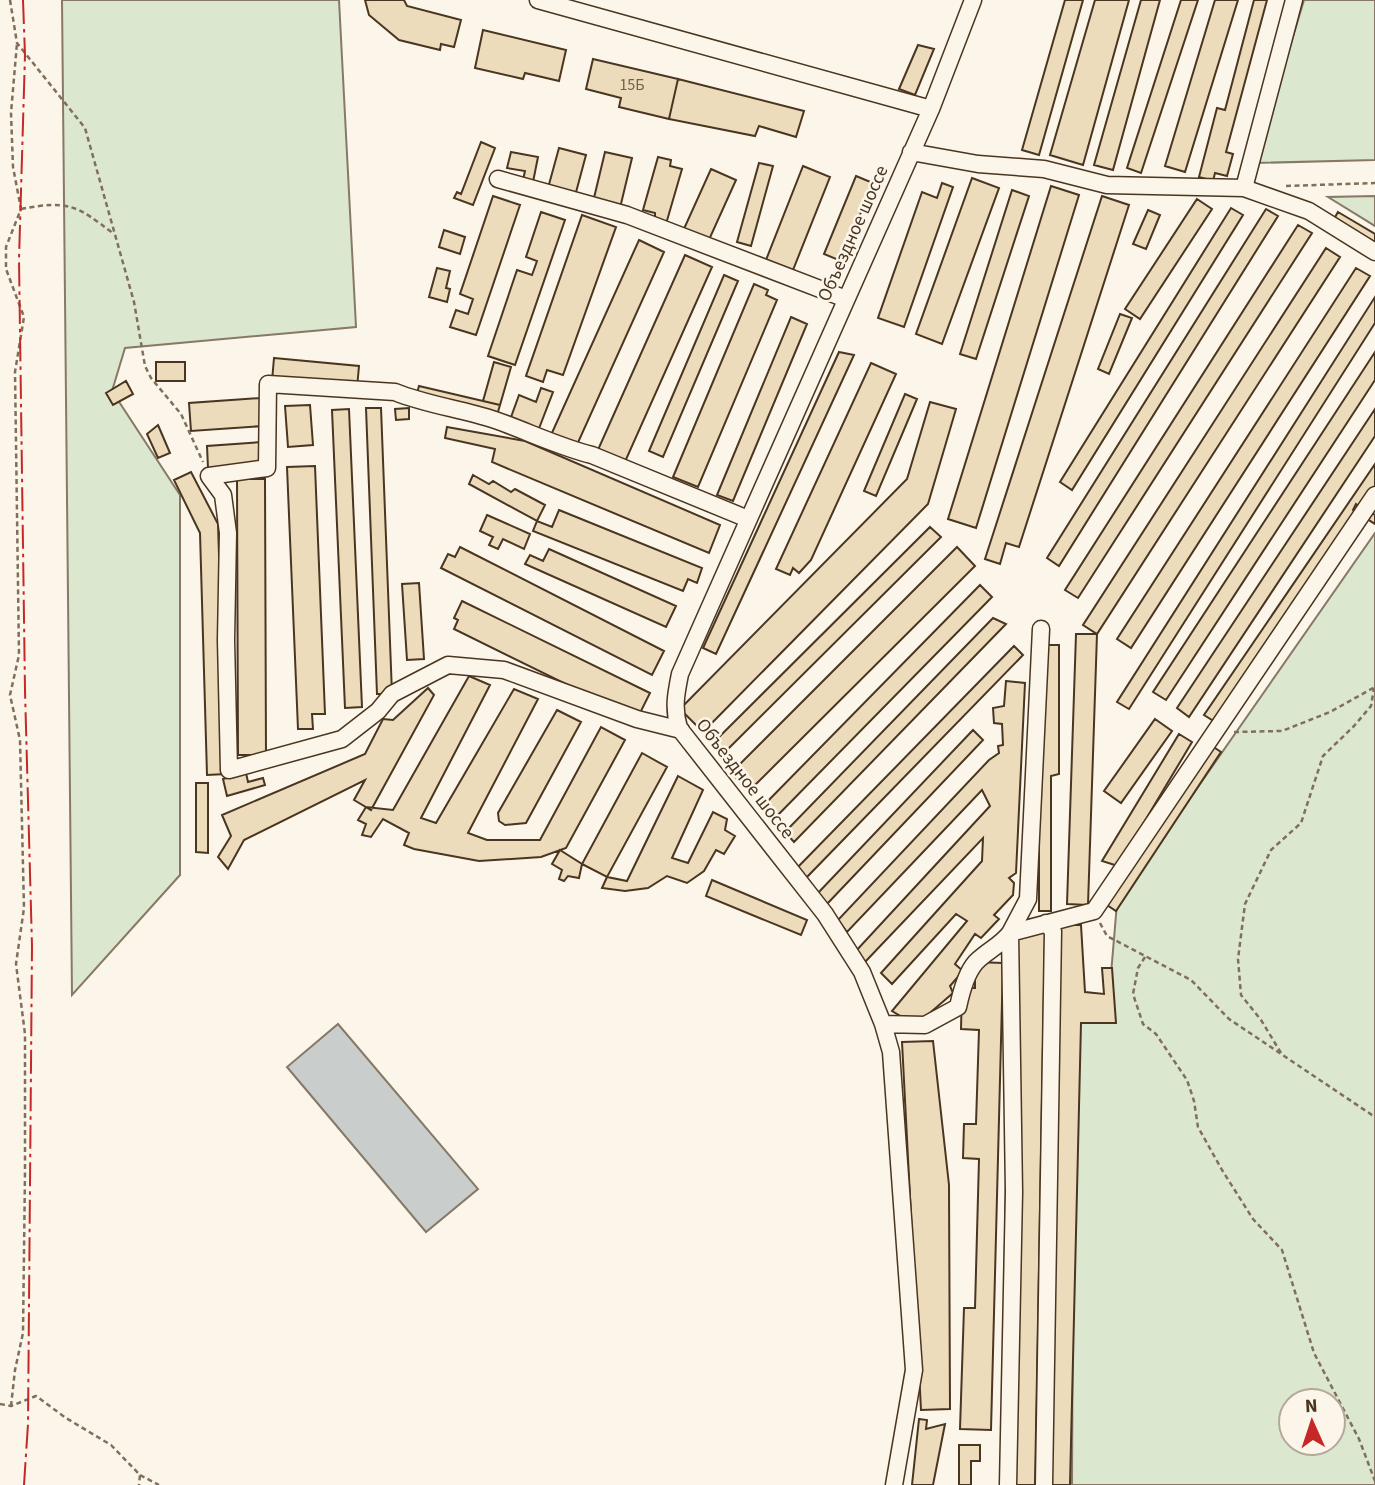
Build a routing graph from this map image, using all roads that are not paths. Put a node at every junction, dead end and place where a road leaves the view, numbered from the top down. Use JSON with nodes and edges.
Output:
{"nodes":[{"id":1,"x":538,"y":0,"type":"edge"},
{"id":2,"x":973,"y":0,"type":"edge"},
{"id":3,"x":1294,"y":0,"type":"edge"},
{"id":4,"x":931,"y":108,"type":"junction"},
{"id":5,"x":911,"y":152,"type":"junction"},
{"id":6,"x":498,"y":179,"type":"dead end"},
{"id":7,"x":1244,"y":188,"type":"junction"},
{"id":8,"x":1375,"y":252,"type":"edge"},
{"id":9,"x":846,"y":299,"type":"junction"},
{"id":10,"x":1375,"y":495,"type":"edge"},
{"id":11,"x":748,"y":519,"type":"junction"},
{"id":12,"x":1041,"y":629,"type":"dead end"},
{"id":13,"x":681,"y":730,"type":"junction"},
{"id":14,"x":1046,"y":923,"type":"junction"},
{"id":15,"x":1010,"y":933,"type":"junction"},
{"id":16,"x":883,"y":1024,"type":"junction"},
{"id":17,"x":894,"y":1485,"type":"edge"},
{"id":18,"x":1008,"y":1485,"type":"edge"},
{"id":19,"x":1044,"y":1485,"type":"edge"}],
"edges":[{"from":1,"to":4,"type":"street"},
{"from":2,"to":4,"type":"street","name":"Объездное шоссе"},
{"from":3,"to":7,"type":"street"},
{"from":4,"to":5,"type":"street","name":"Объездное шоссе"},
{"from":5,"to":7,"type":"street"},
{"from":5,"to":9,"type":"street","name":"Объездное шоссе"},
{"from":6,"to":9,"type":"street"},
{"from":7,"to":8,"type":"street"},
{"from":9,"to":11,"type":"street","name":"Объездное шоссе"},
{"from":10,"to":14,"type":"street"},
{"from":11,"to":13,"type":"street","name":"Объездное шоссе"},
{"from":11,"to":13,"type":"street"},
{"from":12,"to":15,"type":"street"},
{"from":13,"to":16,"type":"street","name":"Объездное шоссе"},
{"from":14,"to":15,"type":"street"},
{"from":14,"to":19,"type":"street"},
{"from":15,"to":16,"type":"street"},
{"from":15,"to":18,"type":"street"},
{"from":16,"to":17,"type":"street","name":"Объездное шоссе"}]}
